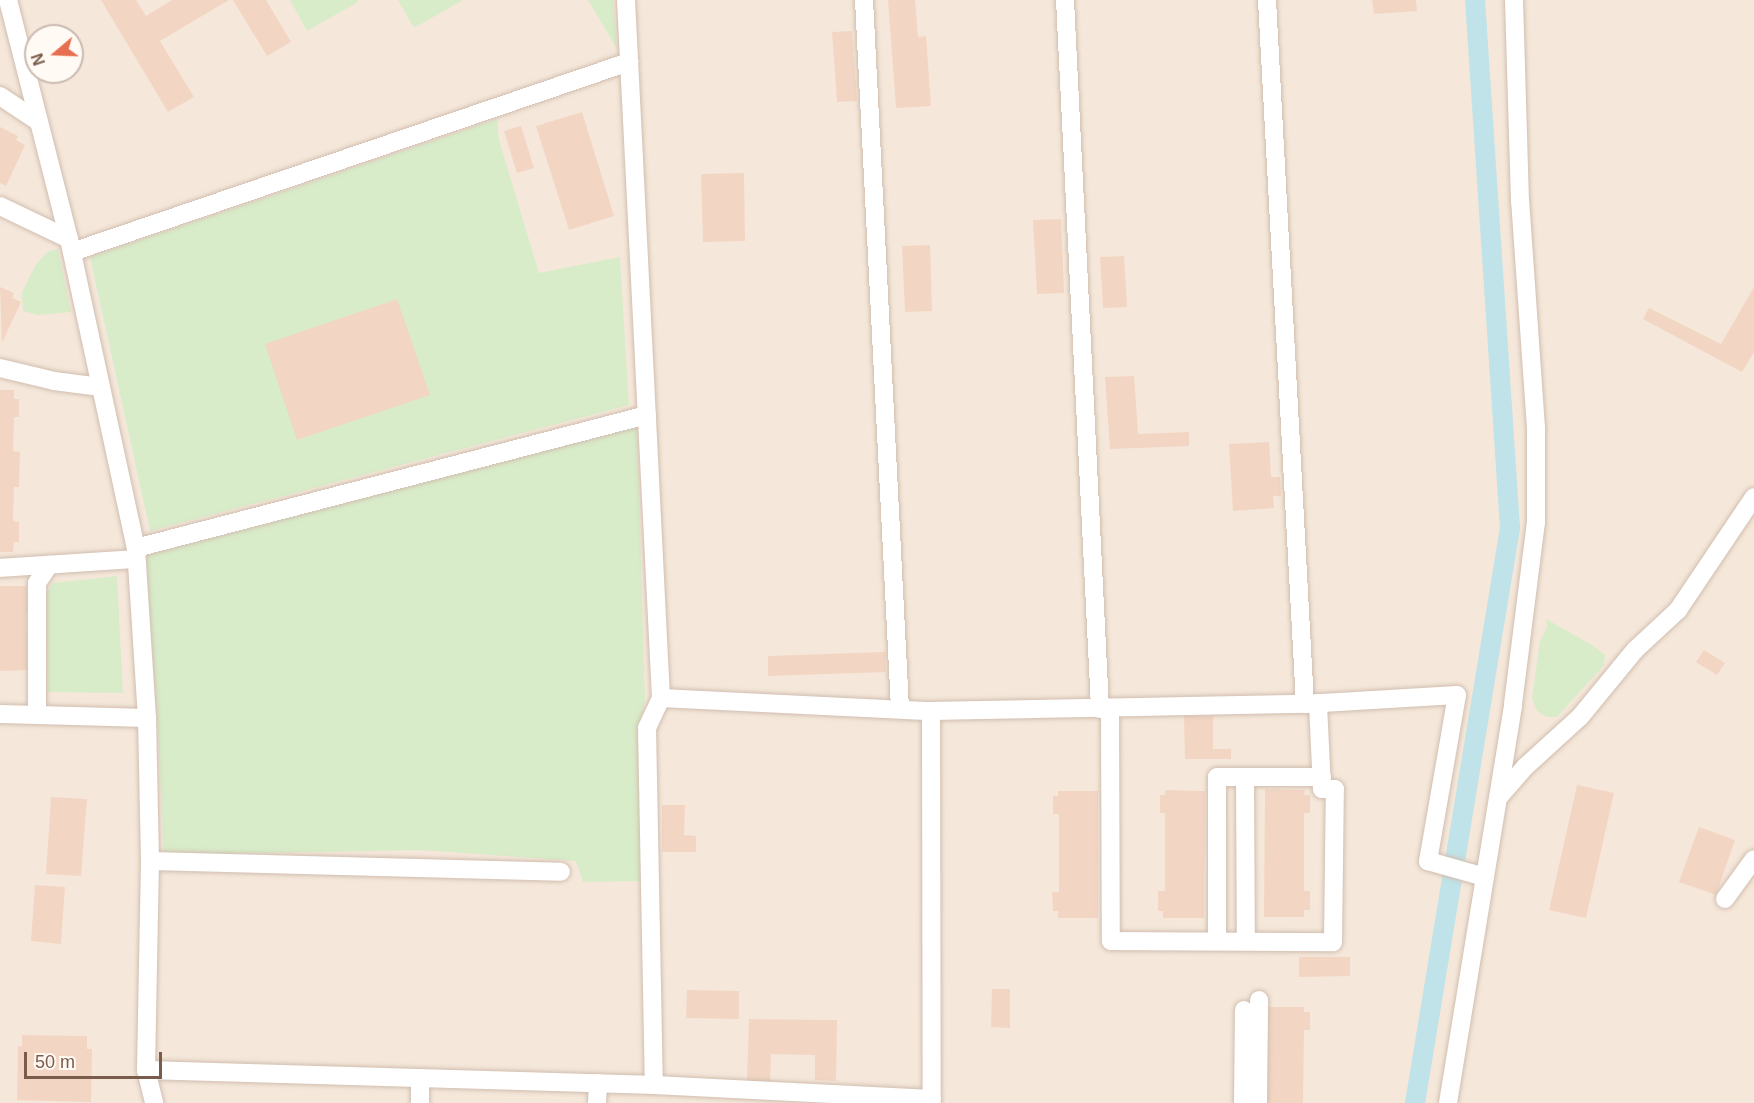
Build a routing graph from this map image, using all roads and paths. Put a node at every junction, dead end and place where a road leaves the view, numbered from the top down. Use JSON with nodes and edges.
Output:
{"nodes":[{"id":1,"x":8,"y":0,"type":"edge"},
{"id":2,"x":626,"y":0,"type":"edge"},
{"id":3,"x":864,"y":0,"type":"edge"},
{"id":4,"x":1065,"y":0,"type":"edge"},
{"id":5,"x":1267,"y":0,"type":"edge"},
{"id":6,"x":1514,"y":0,"type":"edge"},
{"id":7,"x":629,"y":62,"type":"junction"},
{"id":8,"x":0,"y":96,"type":"edge"},
{"id":9,"x":39,"y":122,"type":"junction"},
{"id":10,"x":0,"y":206,"type":"edge"},
{"id":11,"x":71,"y":245,"type":"junction"},
{"id":12,"x":0,"y":368,"type":"edge"},
{"id":13,"x":101,"y":387,"type":"junction"},
{"id":14,"x":647,"y":415,"type":"junction"},
{"id":15,"x":1754,"y":497,"type":"edge"},
{"id":16,"x":136,"y":554,"type":"junction"},
{"id":17,"x":49,"y":564,"type":"junction"},
{"id":18,"x":0,"y":568,"type":"edge"},
{"id":19,"x":661,"y":698,"type":"junction"},
{"id":20,"x":1312,"y":704,"type":"junction"},
{"id":21,"x":900,"y":709,"type":"junction"},
{"id":22,"x":1105,"y":709,"type":"junction"},
{"id":23,"x":931,"y":711,"type":"junction"},
{"id":24,"x":0,"y":714,"type":"edge"},
{"id":25,"x":38,"y":715,"type":"junction"},
{"id":26,"x":147,"y":718,"type":"junction"},
{"id":27,"x":1245,"y":777,"type":"junction"},
{"id":28,"x":1322,"y":777,"type":"junction"},
{"id":29,"x":1498,"y":799,"type":"junction"},
{"id":30,"x":1754,"y":859,"type":"edge"},
{"id":31,"x":150,"y":861,"type":"junction"},
{"id":32,"x":561,"y":872,"type":"dead end"},
{"id":33,"x":1485,"y":877,"type":"junction"},
{"id":34,"x":1725,"y":898,"type":"dead end"},
{"id":35,"x":1217,"y":941,"type":"junction"},
{"id":36,"x":1246,"y":941,"type":"junction"},
{"id":37,"x":146,"y":1070,"type":"junction"},
{"id":38,"x":420,"y":1078,"type":"junction"},
{"id":39,"x":598,"y":1083,"type":"junction"},
{"id":40,"x":654,"y":1085,"type":"junction"},
{"id":41,"x":770,"y":1097,"type":"edge"},
{"id":42,"x":932,"y":1101,"type":"edge"},
{"id":43,"x":154,"y":1103,"type":"edge"},
{"id":44,"x":420,"y":1103,"type":"edge"},
{"id":45,"x":597,"y":1103,"type":"edge"},
{"id":46,"x":1243,"y":1103,"type":"edge"},
{"id":47,"x":1258,"y":1103,"type":"edge"},
{"id":48,"x":1448,"y":1103,"type":"edge"}],
"edges":[{"from":1,"to":9,"type":"street"},
{"from":2,"to":7,"type":"street"},
{"from":3,"to":21,"type":"street"},
{"from":4,"to":22,"type":"street"},
{"from":5,"to":20,"type":"street"},
{"from":6,"to":29,"type":"street"},
{"from":7,"to":11,"type":"street"},
{"from":7,"to":14,"type":"street"},
{"from":8,"to":9,"type":"street"},
{"from":9,"to":11,"type":"street"},
{"from":10,"to":11,"type":"street"},
{"from":11,"to":13,"type":"street"},
{"from":12,"to":13,"type":"street"},
{"from":13,"to":16,"type":"street"},
{"from":14,"to":16,"type":"street"},
{"from":14,"to":19,"type":"street"},
{"from":15,"to":29,"type":"street"},
{"from":16,"to":17,"type":"street"},
{"from":16,"to":26,"type":"street"},
{"from":17,"to":18,"type":"street"},
{"from":17,"to":25,"type":"street"},
{"from":19,"to":21,"type":"street"},
{"from":19,"to":40,"type":"street"},
{"from":20,"to":22,"type":"street"},
{"from":20,"to":28,"type":"street"},
{"from":20,"to":33,"type":"street"},
{"from":21,"to":23,"type":"street"},
{"from":22,"to":23,"type":"street"},
{"from":22,"to":35,"type":"street"},
{"from":23,"to":42,"type":"street"},
{"from":24,"to":25,"type":"street"},
{"from":25,"to":26,"type":"street"},
{"from":26,"to":31,"type":"street"},
{"from":27,"to":28,"type":"street"},
{"from":27,"to":35,"type":"street"},
{"from":27,"to":36,"type":"street"},
{"from":28,"to":36,"type":"street"},
{"from":29,"to":33,"type":"street"},
{"from":30,"to":34,"type":"street"},
{"from":31,"to":32,"type":"street"},
{"from":31,"to":37,"type":"street"},
{"from":33,"to":48,"type":"street"},
{"from":35,"to":36,"type":"street"},
{"from":37,"to":38,"type":"street"},
{"from":37,"to":43,"type":"street"},
{"from":38,"to":39,"type":"street"},
{"from":38,"to":44,"type":"street"},
{"from":39,"to":40,"type":"street"},
{"from":39,"to":45,"type":"street"},
{"from":40,"to":41,"type":"street"},
{"from":41,"to":42,"type":"street"},
{"from":46,"to":47,"type":"street"}]}
